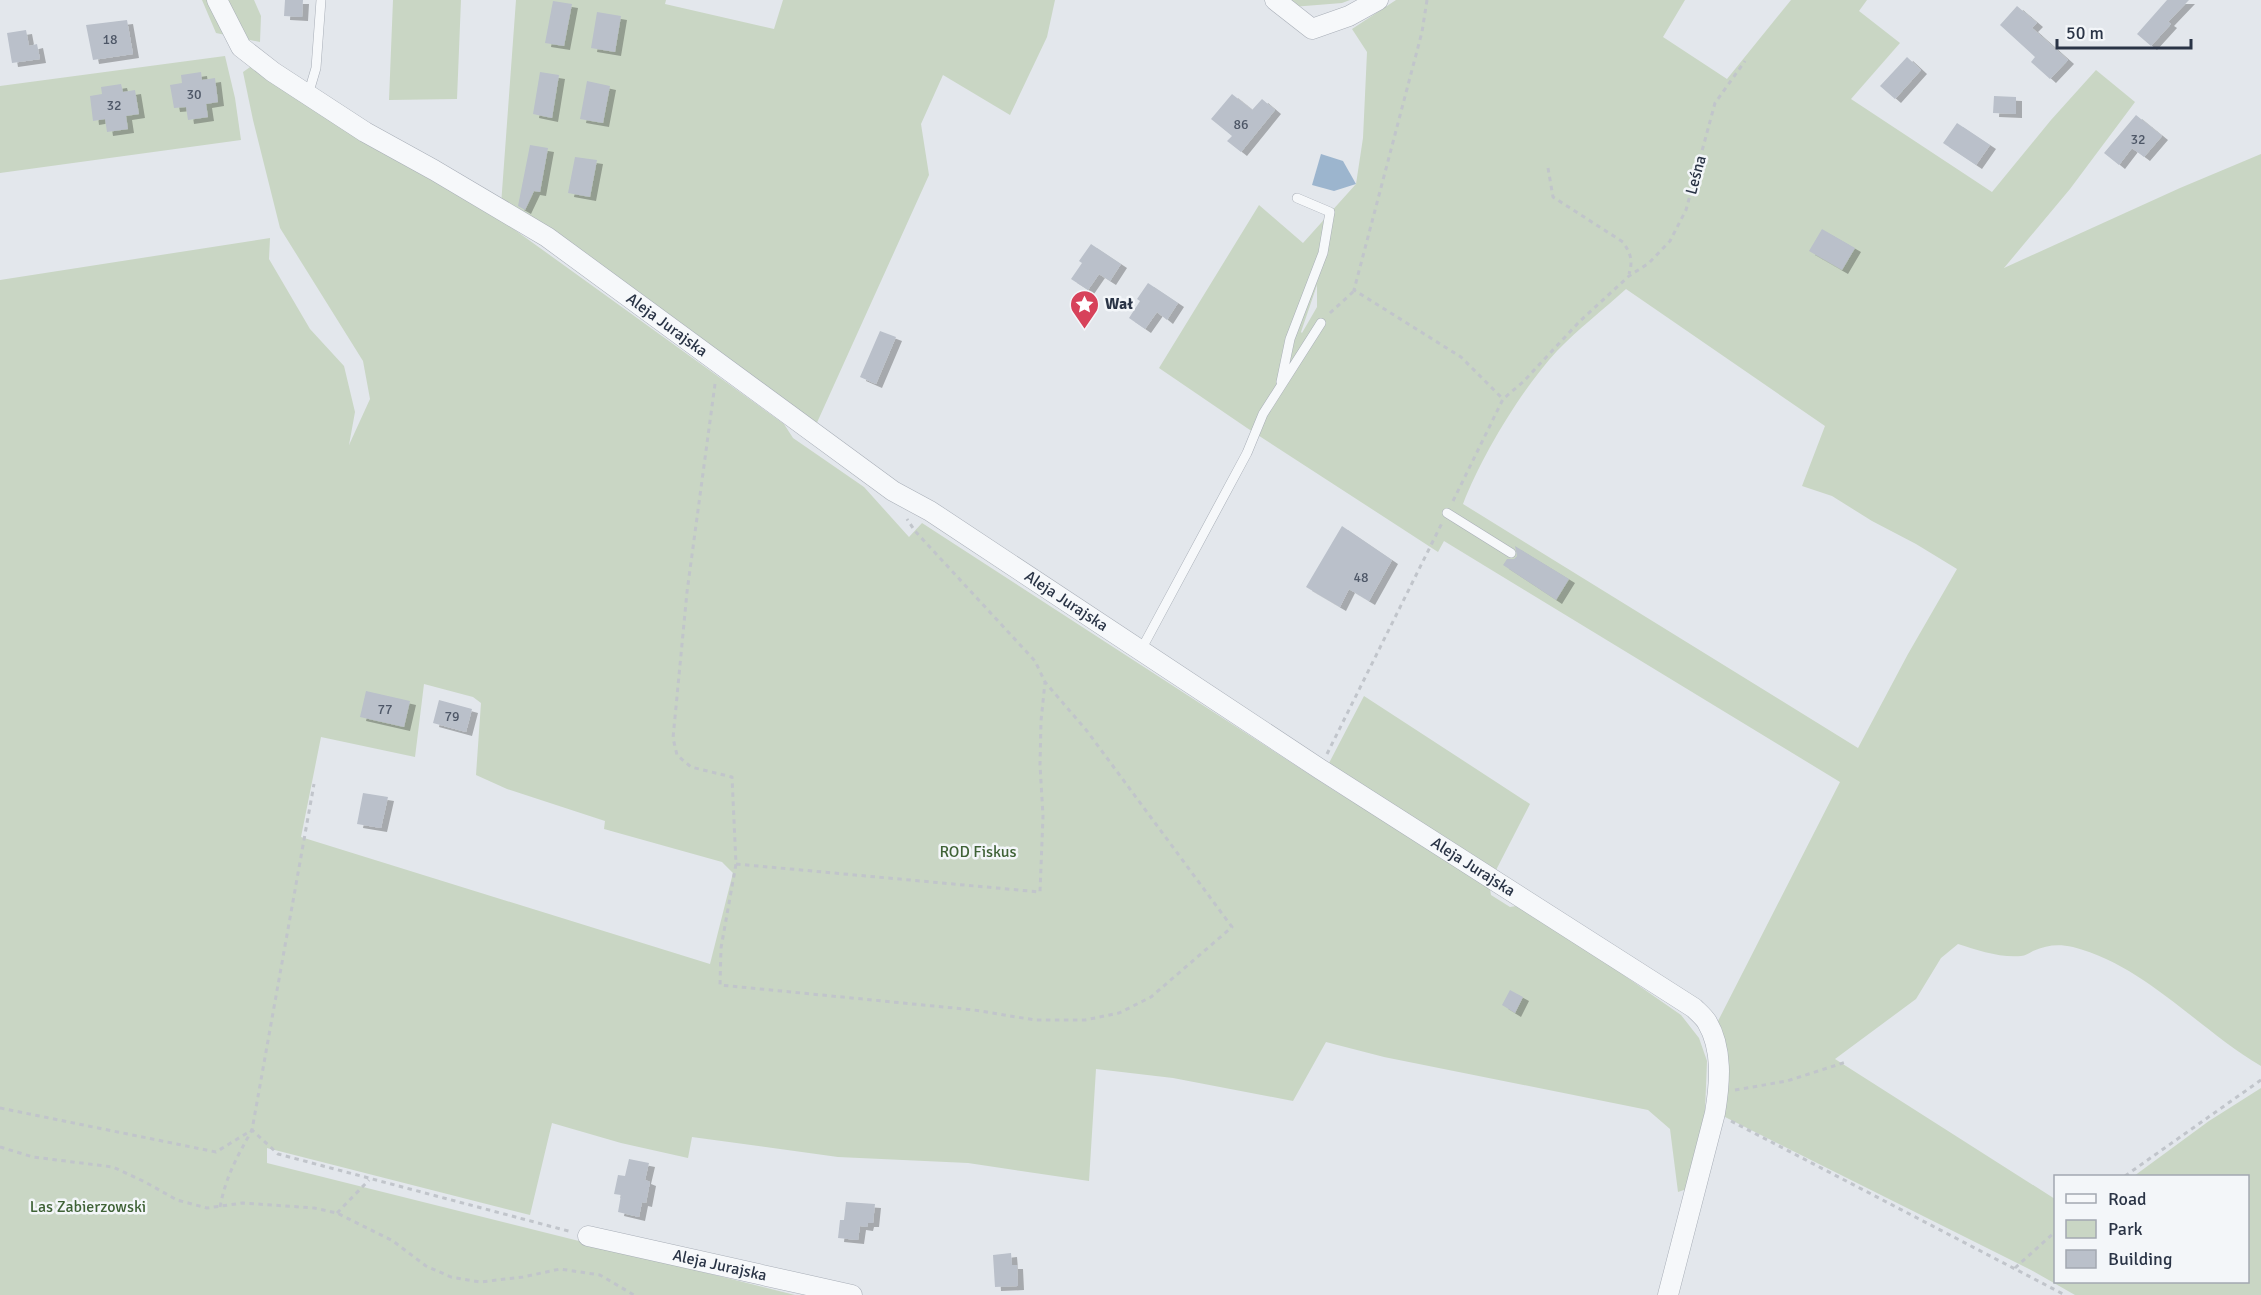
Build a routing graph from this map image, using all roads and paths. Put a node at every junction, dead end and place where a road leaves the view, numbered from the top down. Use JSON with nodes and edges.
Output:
{"nodes":[{"id":1,"x":217,"y":0,"type":"edge"},
{"id":2,"x":321,"y":0,"type":"edge"},
{"id":3,"x":1275,"y":0,"type":"edge"},
{"id":4,"x":1378,"y":0,"type":"edge"},
{"id":5,"x":1427,"y":0,"type":"edge"},
{"id":6,"x":1745,"y":61,"type":"dead end"},
{"id":7,"x":308,"y":96,"type":"junction"},
{"id":8,"x":1548,"y":168,"type":"dead end"},
{"id":9,"x":1297,"y":198,"type":"dead end"},
{"id":10,"x":1354,"y":290,"type":"junction"},
{"id":11,"x":1321,"y":323,"type":"joint"},
{"id":12,"x":718,"y":363,"type":"junction"},
{"id":13,"x":1280,"y":387,"type":"junction"},
{"id":14,"x":1503,"y":399,"type":"dead end"},
{"id":15,"x":893,"y":491,"type":"junction"},
{"id":16,"x":1447,"y":513,"type":"dead end"},
{"id":17,"x":1511,"y":553,"type":"dead end"},
{"id":18,"x":1140,"y":650,"type":"junction"},
{"id":19,"x":1045,"y":682,"type":"junction"},
{"id":20,"x":314,"y":784,"type":"dead end"},
{"id":21,"x":736,"y":864,"type":"junction"},
{"id":22,"x":1846,"y":1062,"type":"dead end"},
{"id":23,"x":2261,"y":1080,"type":"edge"},
{"id":24,"x":1718,"y":1092,"type":"junction"},
{"id":25,"x":0,"y":1108,"type":"edge"},
{"id":26,"x":1715,"y":1113,"type":"junction"},
{"id":27,"x":252,"y":1130,"type":"junction"},
{"id":28,"x":0,"y":1147,"type":"edge"},
{"id":29,"x":2126,"y":1175,"type":"edge"},
{"id":30,"x":369,"y":1180,"type":"junction"},
{"id":31,"x":220,"y":1207,"type":"junction"},
{"id":32,"x":337,"y":1213,"type":"junction"},
{"id":33,"x":2054,"y":1232,"type":"edge"},
{"id":34,"x":588,"y":1236,"type":"joint"},
{"id":35,"x":2015,"y":1268,"type":"junction"},
{"id":36,"x":634,"y":1295,"type":"edge"},
{"id":37,"x":852,"y":1295,"type":"edge"},
{"id":38,"x":1668,"y":1295,"type":"edge"},
{"id":39,"x":2065,"y":1295,"type":"edge"}],
"edges":[{"from":1,"to":7,"type":"street","name":"Aleja Jurajska"},
{"from":2,"to":7,"type":"lane"},
{"from":3,"to":4,"type":"street"},
{"from":5,"to":10,"type":"path"},
{"from":6,"to":8,"type":"path","name":"Leśna"},
{"from":7,"to":12,"type":"street","name":"Aleja Jurajska"},
{"from":9,"to":13,"type":"lane"},
{"from":10,"to":11,"type":"path"},
{"from":10,"to":14,"type":"path"},
{"from":11,"to":13,"type":"lane"},
{"from":12,"to":15,"type":"street","name":"Aleja Jurajska"},
{"from":12,"to":21,"type":"path"},
{"from":13,"to":18,"type":"lane"},
{"from":15,"to":18,"type":"street","name":"Aleja Jurajska"},
{"from":15,"to":19,"type":"path"},
{"from":16,"to":17,"type":"lane"},
{"from":18,"to":24,"type":"street","name":"Aleja Jurajska"},
{"from":19,"to":21,"type":"path"},
{"from":19,"to":21,"type":"path"},
{"from":20,"to":27,"type":"path"},
{"from":22,"to":24,"type":"path"},
{"from":23,"to":29,"type":"path"},
{"from":24,"to":26,"type":"street","name":"Aleja Jurajska"},
{"from":25,"to":27,"type":"path"},
{"from":26,"to":35,"type":"path"},
{"from":26,"to":38,"type":"street","name":"Aleja Jurajska"},
{"from":27,"to":30,"type":"path"},
{"from":27,"to":31,"type":"path"},
{"from":28,"to":31,"type":"path"},
{"from":30,"to":32,"type":"path"},
{"from":30,"to":34,"type":"path"},
{"from":31,"to":32,"type":"path"},
{"from":32,"to":36,"type":"path"},
{"from":33,"to":35,"type":"path"},
{"from":34,"to":37,"type":"street","name":"Aleja Jurajska"},
{"from":35,"to":39,"type":"path"}]}
